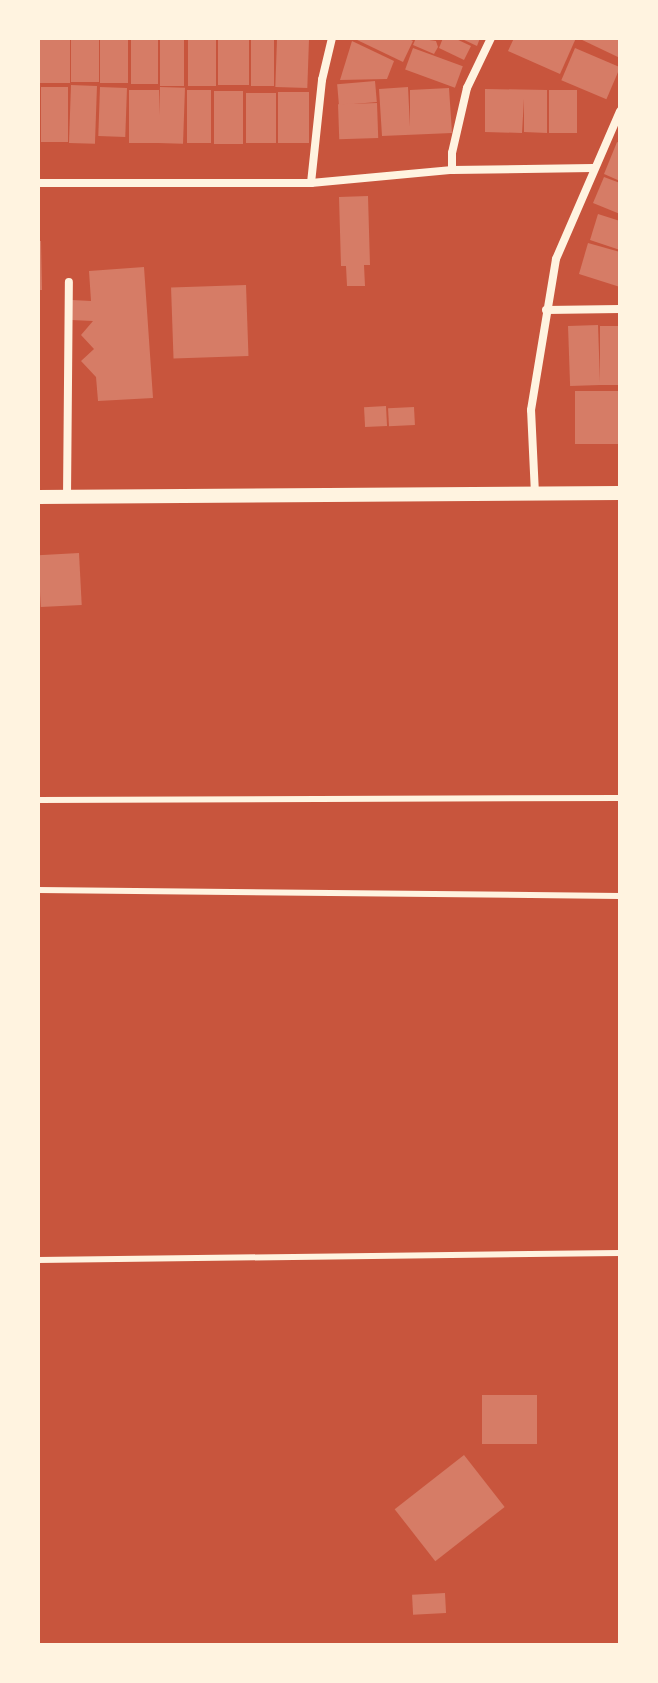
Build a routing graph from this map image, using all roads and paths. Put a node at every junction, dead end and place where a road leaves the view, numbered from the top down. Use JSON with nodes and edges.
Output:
{"nodes":[{"id":1,"x":332,"y":38,"type":"edge"},
{"id":2,"x":491,"y":38,"type":"edge"},
{"id":3,"x":620,"y":111,"type":"edge"},
{"id":4,"x":593,"y":168,"type":"junction"},
{"id":5,"x":452,"y":170,"type":"junction"},
{"id":6,"x":38,"y":183,"type":"edge"},
{"id":7,"x":311,"y":183,"type":"junction"},
{"id":8,"x":69,"y":282,"type":"dead end"},
{"id":9,"x":620,"y":309,"type":"edge"},
{"id":10,"x":546,"y":310,"type":"junction"},
{"id":11,"x":620,"y":493,"type":"edge"},
{"id":12,"x":535,"y":494,"type":"junction"},
{"id":13,"x":38,"y":497,"type":"edge"},
{"id":14,"x":67,"y":497,"type":"junction"},
{"id":15,"x":620,"y":798,"type":"edge"},
{"id":16,"x":38,"y":800,"type":"edge"},
{"id":17,"x":38,"y":890,"type":"edge"},
{"id":18,"x":620,"y":896,"type":"edge"},
{"id":19,"x":620,"y":1253,"type":"edge"},
{"id":20,"x":38,"y":1260,"type":"edge"}],
"edges":[{"from":1,"to":7,"type":"street"},
{"from":2,"to":5,"type":"street"},
{"from":3,"to":4,"type":"street"},
{"from":4,"to":5,"type":"street"},
{"from":4,"to":10,"type":"street"},
{"from":5,"to":7,"type":"street"},
{"from":6,"to":7,"type":"street"},
{"from":8,"to":14,"type":"street"},
{"from":9,"to":10,"type":"street"},
{"from":10,"to":12,"type":"street"},
{"from":11,"to":12,"type":"street"},
{"from":12,"to":14,"type":"street"},
{"from":13,"to":14,"type":"street"},
{"from":15,"to":16,"type":"lane"},
{"from":17,"to":18,"type":"lane"},
{"from":19,"to":20,"type":"lane"}]}
